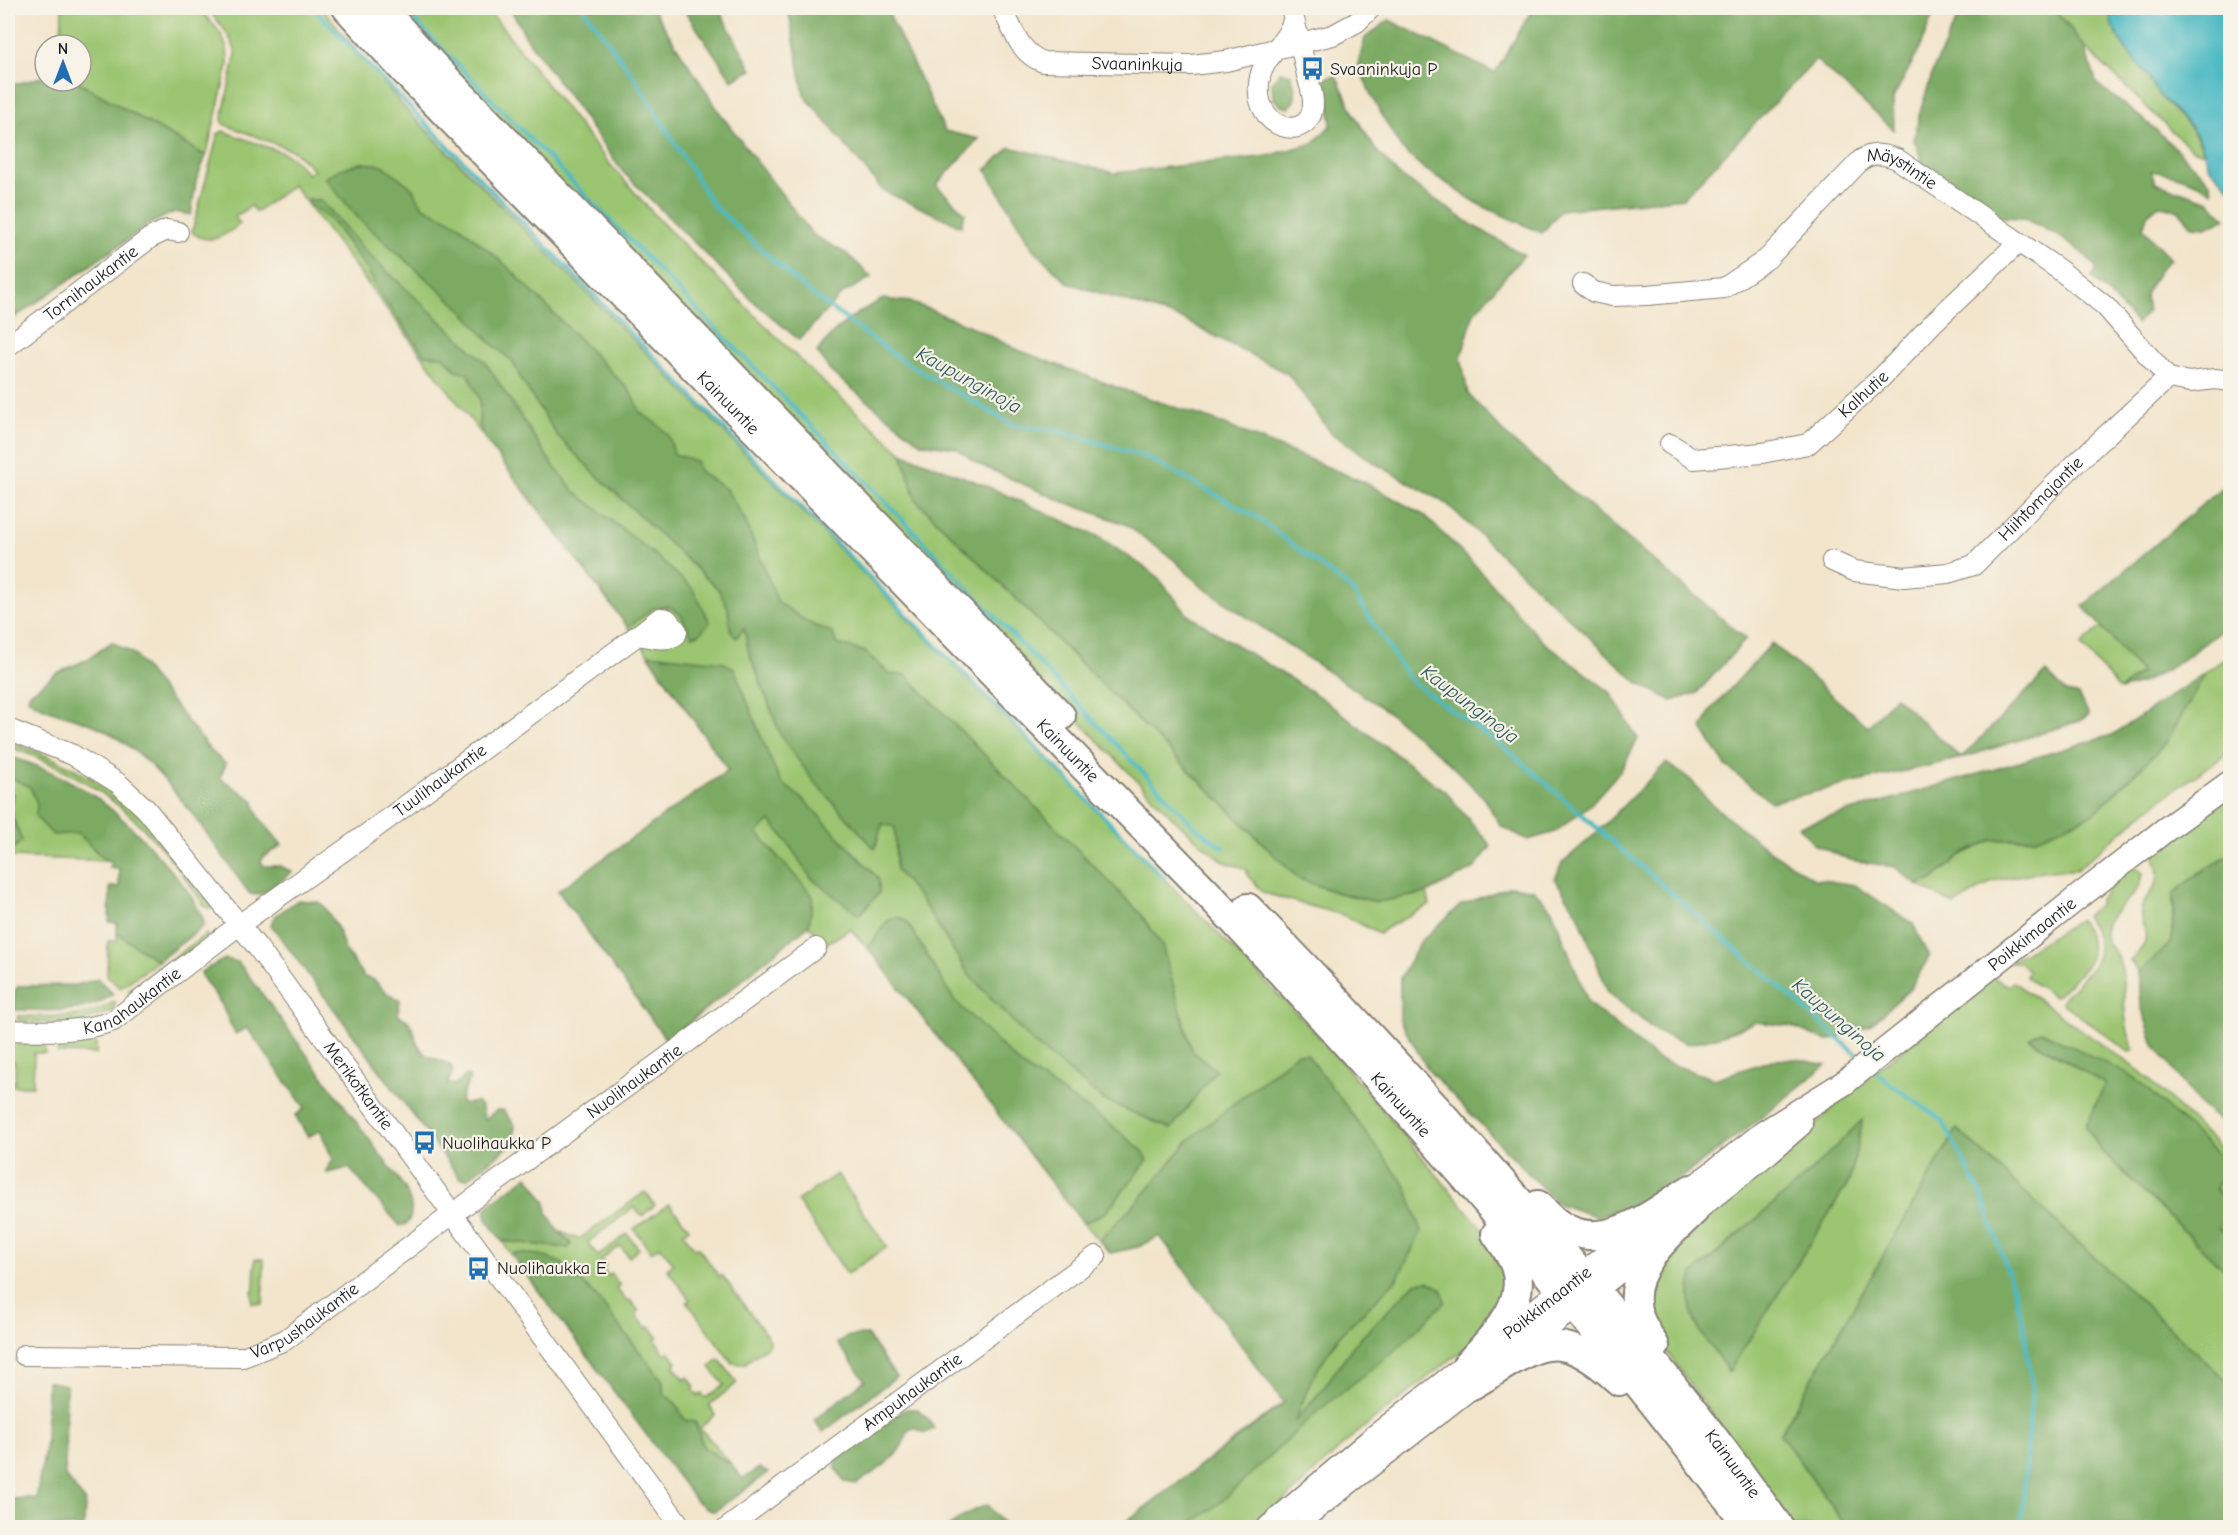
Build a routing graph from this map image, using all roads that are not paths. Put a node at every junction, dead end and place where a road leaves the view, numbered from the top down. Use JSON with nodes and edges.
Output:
{"nodes":[{"id":1,"x":347,"y":8,"type":"edge"},
{"id":2,"x":381,"y":8,"type":"edge"},
{"id":3,"x":1002,"y":8,"type":"edge"},
{"id":4,"x":1371,"y":8,"type":"edge"},
{"id":5,"x":1292,"y":12,"type":"edge"},
{"id":6,"x":1300,"y":43,"type":"junction"},
{"id":7,"x":1277,"y":49,"type":"junction"},
{"id":8,"x":178,"y":232,"type":"dead end"},
{"id":9,"x":2018,"y":243,"type":"junction"},
{"id":10,"x":1583,"y":284,"type":"dead end"},
{"id":11,"x":8,"y":346,"type":"edge"},
{"id":12,"x":2168,"y":378,"type":"junction"},
{"id":13,"x":2230,"y":381,"type":"edge"},
{"id":14,"x":1670,"y":444,"type":"dead end"},
{"id":15,"x":1832,"y":561,"type":"dead end"},
{"id":16,"x":638,"y":635,"type":"dead end"},
{"id":17,"x":8,"y":729,"type":"edge"},
{"id":18,"x":2230,"y":783,"type":"edge"},
{"id":19,"x":239,"y":925,"type":"junction"},
{"id":20,"x":816,"y":948,"type":"dead end"},
{"id":21,"x":8,"y":1030,"type":"edge"},
{"id":22,"x":1426,"y":1134,"type":"junction"},
{"id":23,"x":1473,"y":1148,"type":"junction"},
{"id":24,"x":1693,"y":1200,"type":"junction"},
{"id":25,"x":453,"y":1214,"type":"junction"},
{"id":26,"x":1096,"y":1256,"type":"dead end"},
{"id":27,"x":1578,"y":1291,"type":"junction"},
{"id":28,"x":24,"y":1355,"type":"dead end"},
{"id":29,"x":1470,"y":1375,"type":"junction"},
{"id":30,"x":1704,"y":1448,"type":"junction"},
{"id":31,"x":682,"y":1527,"type":"edge"},
{"id":32,"x":728,"y":1527,"type":"edge"},
{"id":33,"x":1269,"y":1527,"type":"edge"},
{"id":34,"x":1289,"y":1527,"type":"edge"},
{"id":35,"x":1750,"y":1527,"type":"edge"},
{"id":36,"x":1780,"y":1527,"type":"edge"}],
"edges":[{"from":1,"to":22,"type":"highway","name":"Kainuuntie"},
{"from":2,"to":23,"type":"highway","name":"Kainuuntie"},
{"from":3,"to":7,"type":"street","name":"Svaaninkuja"},
{"from":4,"to":6,"type":"street","name":"Svaaninkuja"},
{"from":5,"to":6,"type":"street"},
{"from":5,"to":7,"type":"street"},
{"from":6,"to":7,"type":"street","name":"Svaaninkuja"},
{"from":6,"to":7,"type":"street"},
{"from":8,"to":11,"type":"street","name":"Tornihaukantie"},
{"from":9,"to":10,"type":"street","name":"Mäystintie"},
{"from":9,"to":12,"type":"street","name":"Mäystintie"},
{"from":9,"to":14,"type":"street","name":"Kalhutie"},
{"from":12,"to":13,"type":"street"},
{"from":12,"to":15,"type":"street","name":"Hiihtomajantie"},
{"from":16,"to":19,"type":"street","name":"Tuulihaukantie"},
{"from":17,"to":19,"type":"street","name":"Merikotkantie"},
{"from":18,"to":24,"type":"main road","name":"Poikkimaantie"},
{"from":19,"to":21,"type":"street","name":"Kanahaukantie"},
{"from":19,"to":25,"type":"street","name":"Merikotkantie"},
{"from":20,"to":25,"type":"street","name":"Nuolihaukantie"},
{"from":22,"to":27,"type":"highway","name":"Kainuuntie"},
{"from":22,"to":29,"type":"highway"},
{"from":23,"to":24,"type":"highway"},
{"from":23,"to":27,"type":"highway","name":"Kainuuntie"},
{"from":24,"to":27,"type":"main road","name":"Poikkimaantie"},
{"from":24,"to":30,"type":"highway"},
{"from":25,"to":28,"type":"street","name":"Varpushaukantie"},
{"from":25,"to":31,"type":"street","name":"Merikotkantie"},
{"from":26,"to":32,"type":"street","name":"Ampuhaukantie"},
{"from":27,"to":29,"type":"main road","name":"Poikkimaantie"},
{"from":27,"to":30,"type":"highway","name":"Kainuuntie"},
{"from":29,"to":30,"type":"highway"},
{"from":29,"to":33,"type":"main road","name":"Poikkimaantie"},
{"from":29,"to":34,"type":"main road","name":"Poikkimaantie"},
{"from":30,"to":35,"type":"highway","name":"Kainuuntie"},
{"from":30,"to":36,"type":"highway","name":"Kainuuntie"}]}
